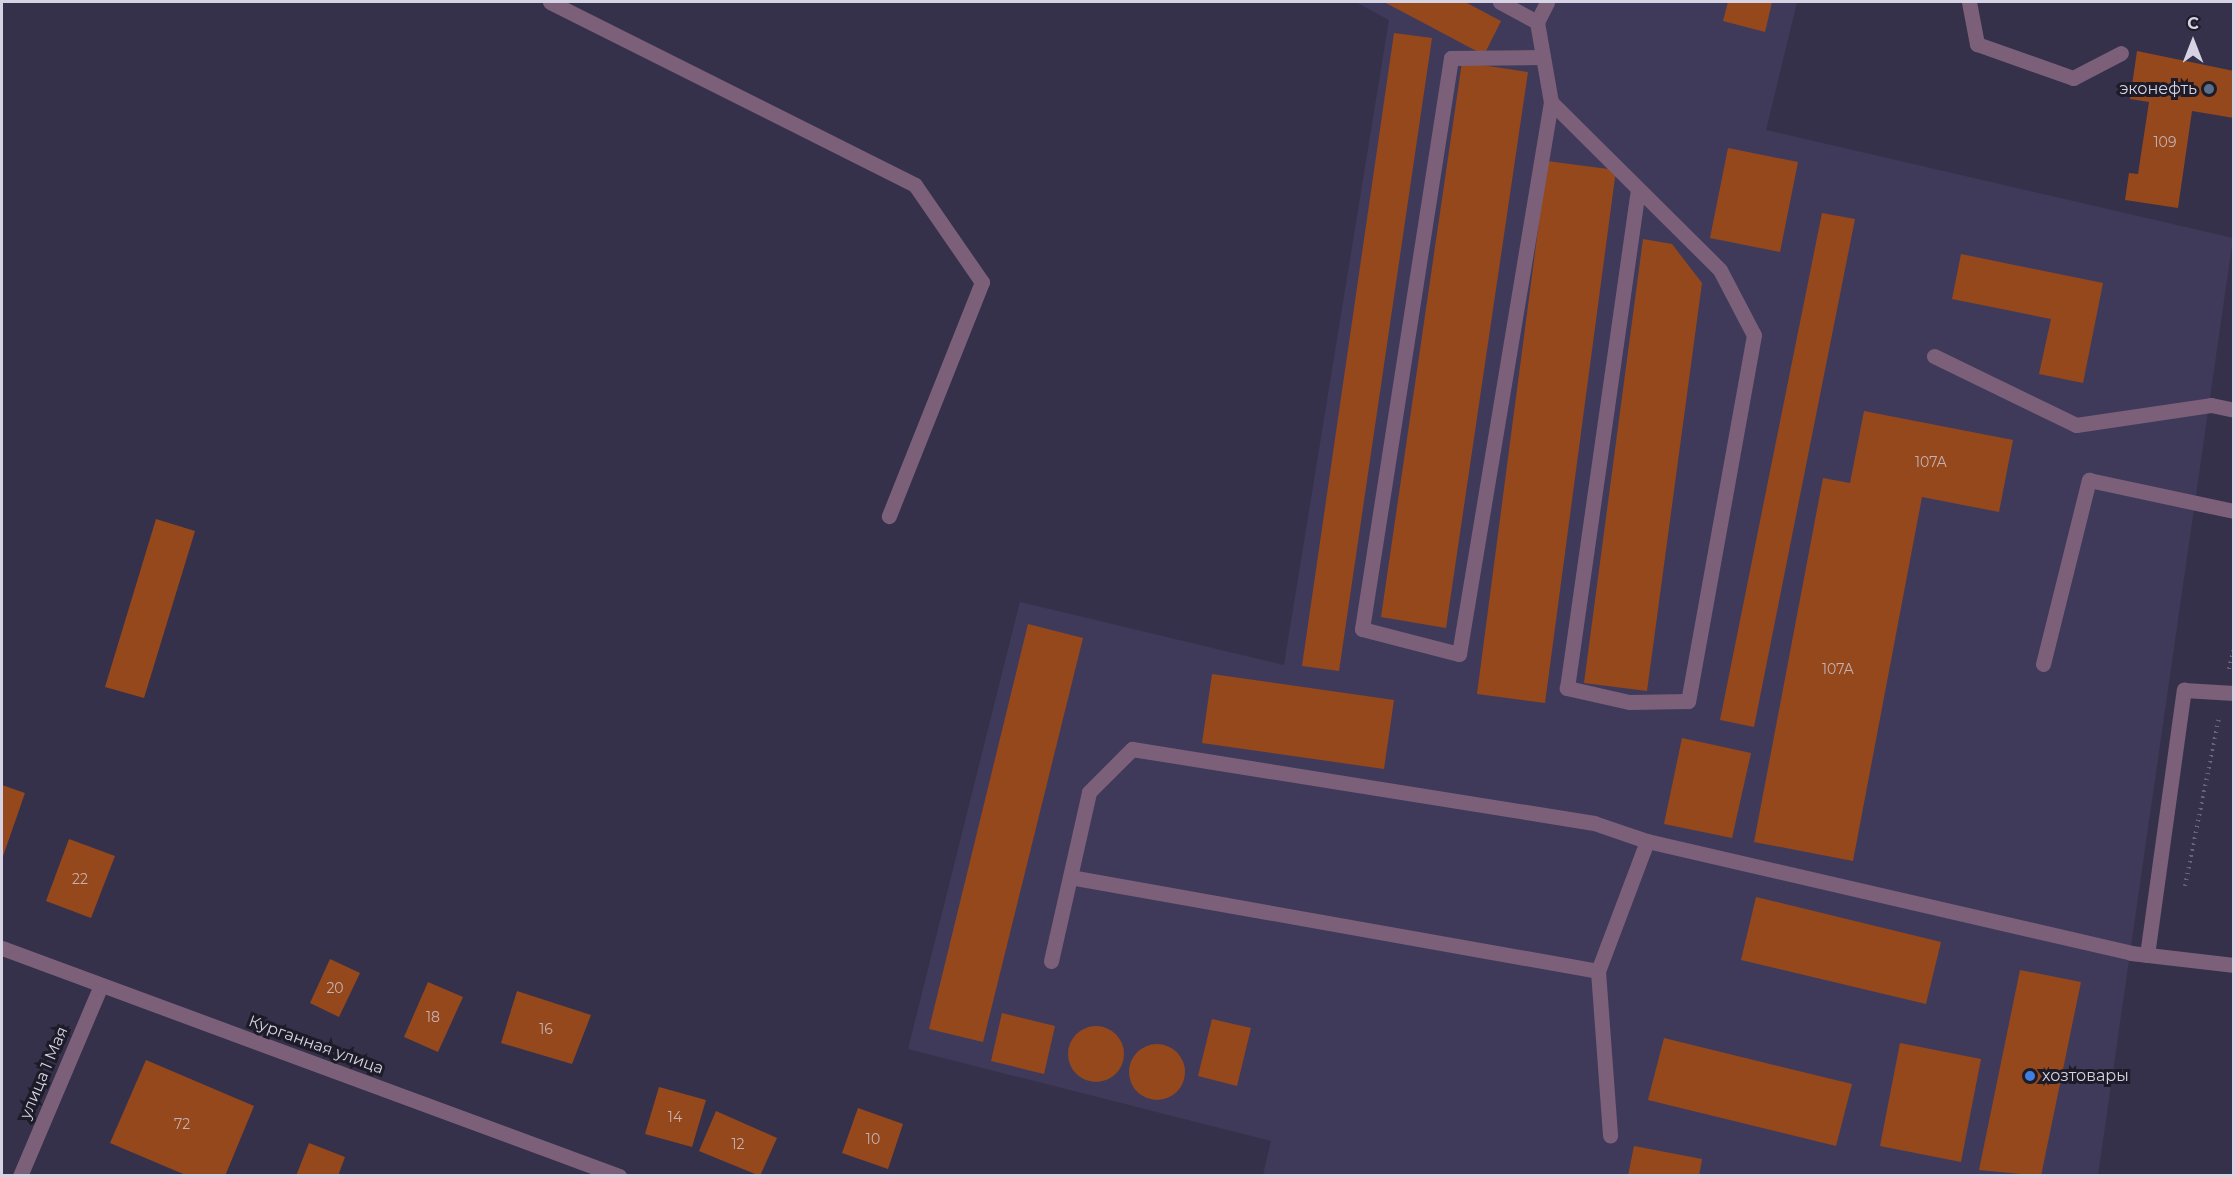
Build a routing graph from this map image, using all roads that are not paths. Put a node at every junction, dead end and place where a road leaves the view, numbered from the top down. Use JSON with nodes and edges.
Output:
{"nodes":[{"id":1,"x":550,"y":2,"type":"edge"},
{"id":2,"x":1500,"y":2,"type":"edge"},
{"id":3,"x":1546,"y":2,"type":"edge"},
{"id":4,"x":1969,"y":2,"type":"edge"},
{"id":5,"x":1537,"y":22,"type":"junction"},
{"id":6,"x":2121,"y":53,"type":"dead end"},
{"id":7,"x":1543,"y":57,"type":"junction"},
{"id":8,"x":1551,"y":102,"type":"junction"},
{"id":9,"x":1638,"y":189,"type":"junction"},
{"id":10,"x":1934,"y":356,"type":"dead end"},
{"id":11,"x":2234,"y":410,"type":"edge"},
{"id":12,"x":2234,"y":511,"type":"edge"},
{"id":13,"x":889,"y":516,"type":"dead end"},
{"id":14,"x":2043,"y":664,"type":"dead end"},
{"id":15,"x":2229,"y":693,"type":"edge"},
{"id":16,"x":1647,"y":841,"type":"junction"},
{"id":17,"x":1070,"y":877,"type":"junction"},
{"id":18,"x":2,"y":948,"type":"edge"},
{"id":19,"x":2147,"y":955,"type":"junction"},
{"id":20,"x":1051,"y":961,"type":"dead end"},
{"id":21,"x":2234,"y":965,"type":"edge"},
{"id":22,"x":1598,"y":971,"type":"junction"},
{"id":23,"x":101,"y":985,"type":"junction"},
{"id":24,"x":1610,"y":1136,"type":"dead end"},
{"id":25,"x":20,"y":1176,"type":"edge"},
{"id":26,"x":619,"y":1176,"type":"edge"}],
"edges":[{"from":1,"to":13,"type":"street"},
{"from":2,"to":5,"type":"street"},
{"from":3,"to":5,"type":"street"},
{"from":4,"to":6,"type":"street"},
{"from":5,"to":7,"type":"street"},
{"from":7,"to":8,"type":"street"},
{"from":7,"to":8,"type":"street"},
{"from":8,"to":9,"type":"street"},
{"from":9,"to":9,"type":"street"},
{"from":10,"to":11,"type":"street"},
{"from":12,"to":14,"type":"street"},
{"from":15,"to":19,"type":"street"},
{"from":16,"to":17,"type":"street"},
{"from":16,"to":19,"type":"street"},
{"from":16,"to":22,"type":"street"},
{"from":17,"to":20,"type":"street"},
{"from":17,"to":22,"type":"street"},
{"from":18,"to":23,"type":"street","name":"Курганная улица"},
{"from":19,"to":21,"type":"street"},
{"from":22,"to":24,"type":"street"},
{"from":23,"to":25,"type":"street","name":"улица 1 Мая"},
{"from":23,"to":26,"type":"street","name":"Курганная улица"}]}
